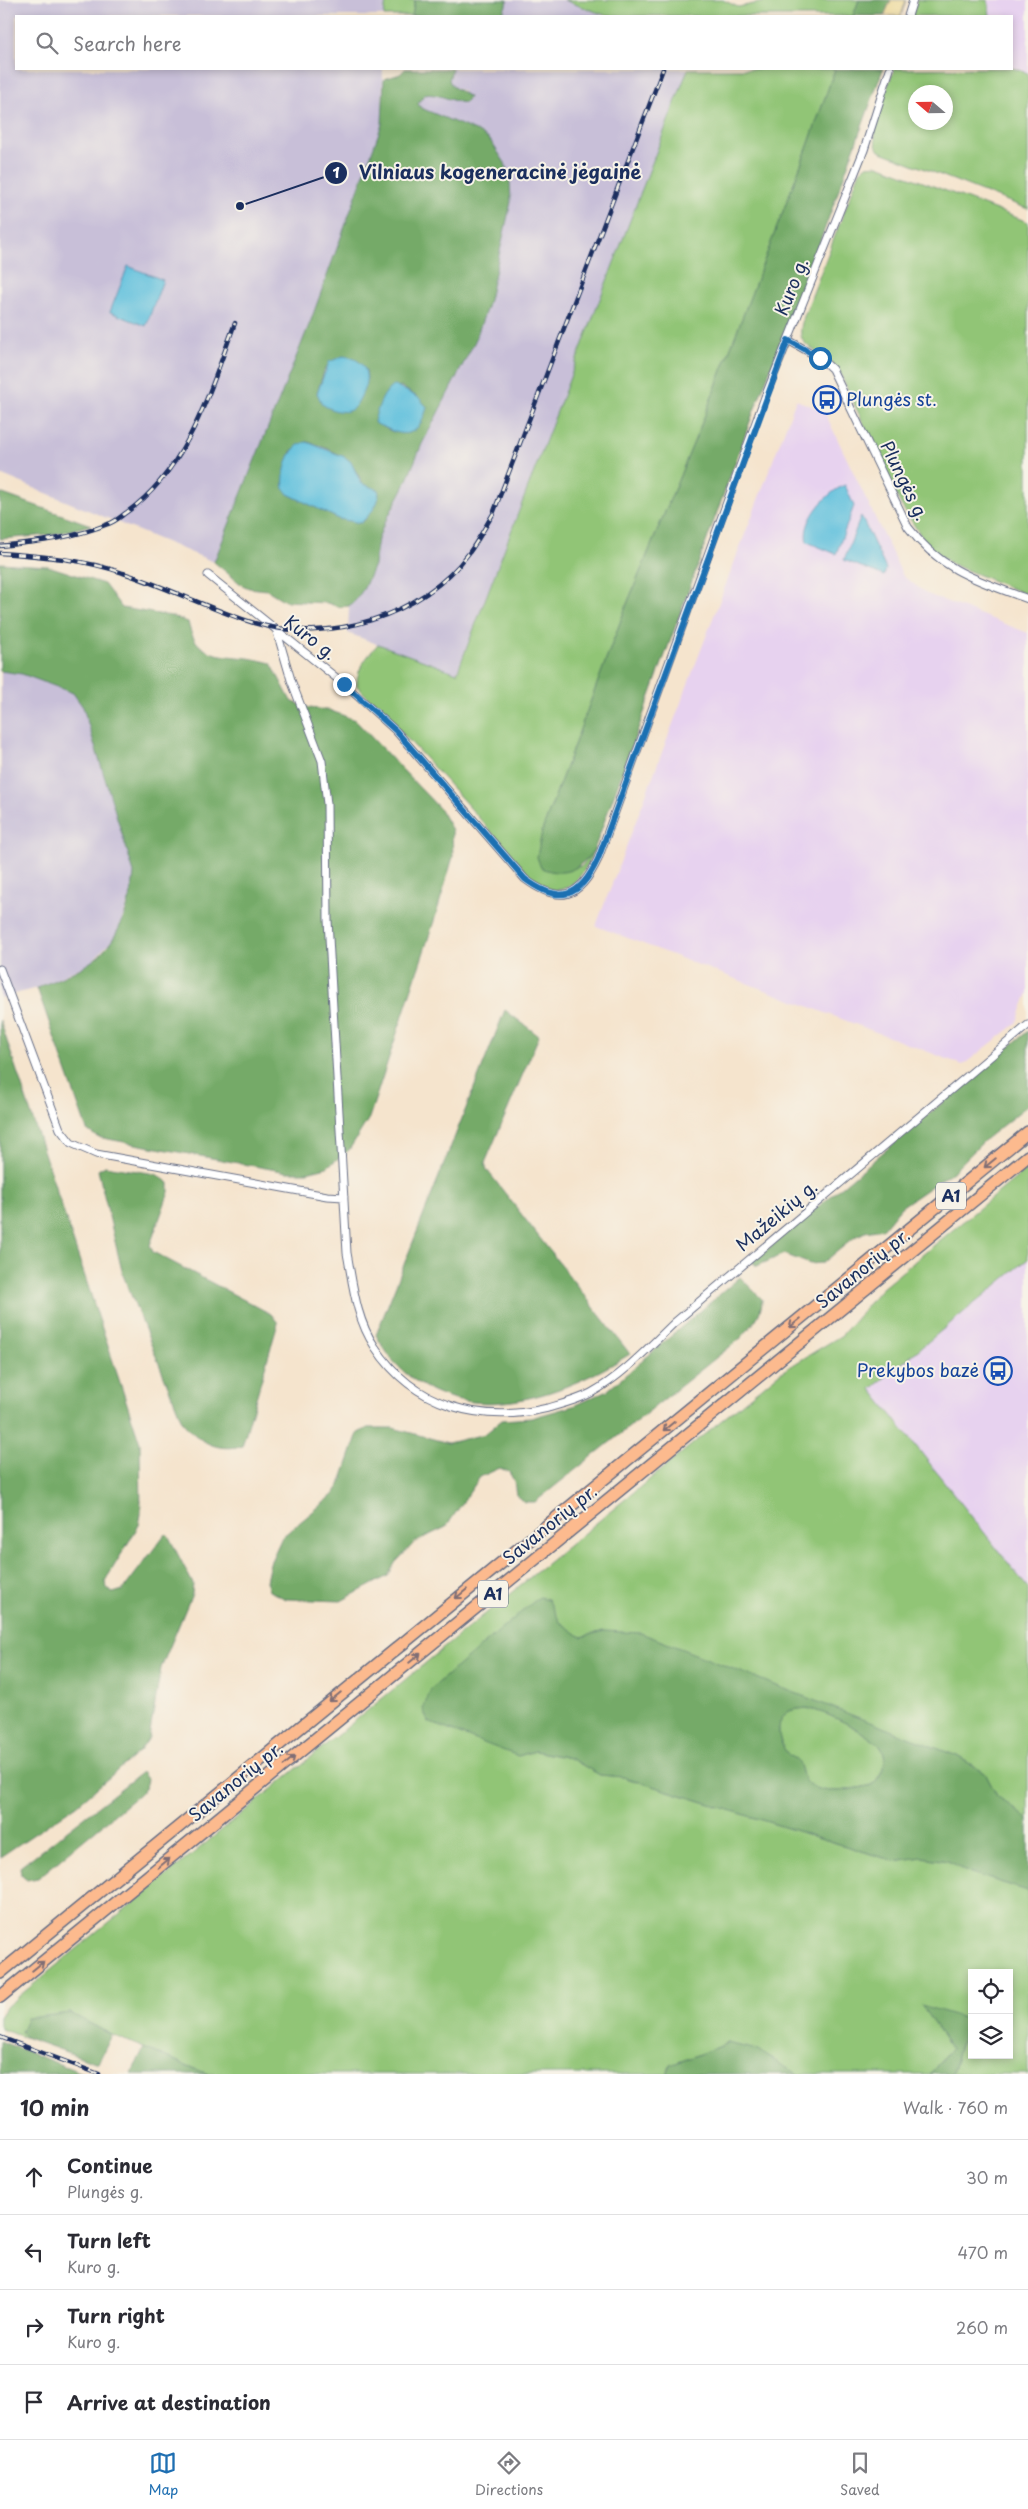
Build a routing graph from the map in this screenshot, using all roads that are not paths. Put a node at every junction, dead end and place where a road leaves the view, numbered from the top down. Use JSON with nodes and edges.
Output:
{"nodes":[{"id":1,"x":913,"y":0,"type":"edge"},
{"id":2,"x":908,"y":15,"type":"edge"},
{"id":3,"x":890,"y":70,"type":"edge"},
{"id":4,"x":788,"y":340,"type":"junction"},
{"id":5,"x":208,"y":575,"type":"dead end"},
{"id":6,"x":1028,"y":599,"type":"edge"},
{"id":7,"x":277,"y":632,"type":"junction"},
{"id":8,"x":0,"y":969,"type":"edge"},
{"id":9,"x":1028,"y":1025,"type":"edge"},
{"id":10,"x":1028,"y":1132,"type":"edge"},
{"id":11,"x":1028,"y":1156,"type":"edge"},
{"id":12,"x":344,"y":1197,"type":"junction"},
{"id":13,"x":0,"y":1973,"type":"edge"},
{"id":14,"x":0,"y":1997,"type":"edge"}],
"edges":[{"from":1,"to":2,"type":"street"},
{"from":3,"to":4,"type":"street","name":"Kuro g."},
{"from":4,"to":6,"type":"street","name":"Plungės g."},
{"from":4,"to":7,"type":"street","name":"Kuro g."},
{"from":5,"to":7,"type":"street","name":"Kuro g."},
{"from":7,"to":12,"type":"street","name":"Mažeikių g."},
{"from":8,"to":12,"type":"street"},
{"from":9,"to":12,"type":"street","name":"Mažeikių g."},
{"from":10,"to":13,"type":"highway","name":"Savanorių pr.","number":"A1","one_way":true},
{"from":14,"to":11,"type":"highway","name":"Savanorių pr.","number":"A1","one_way":true}]}
